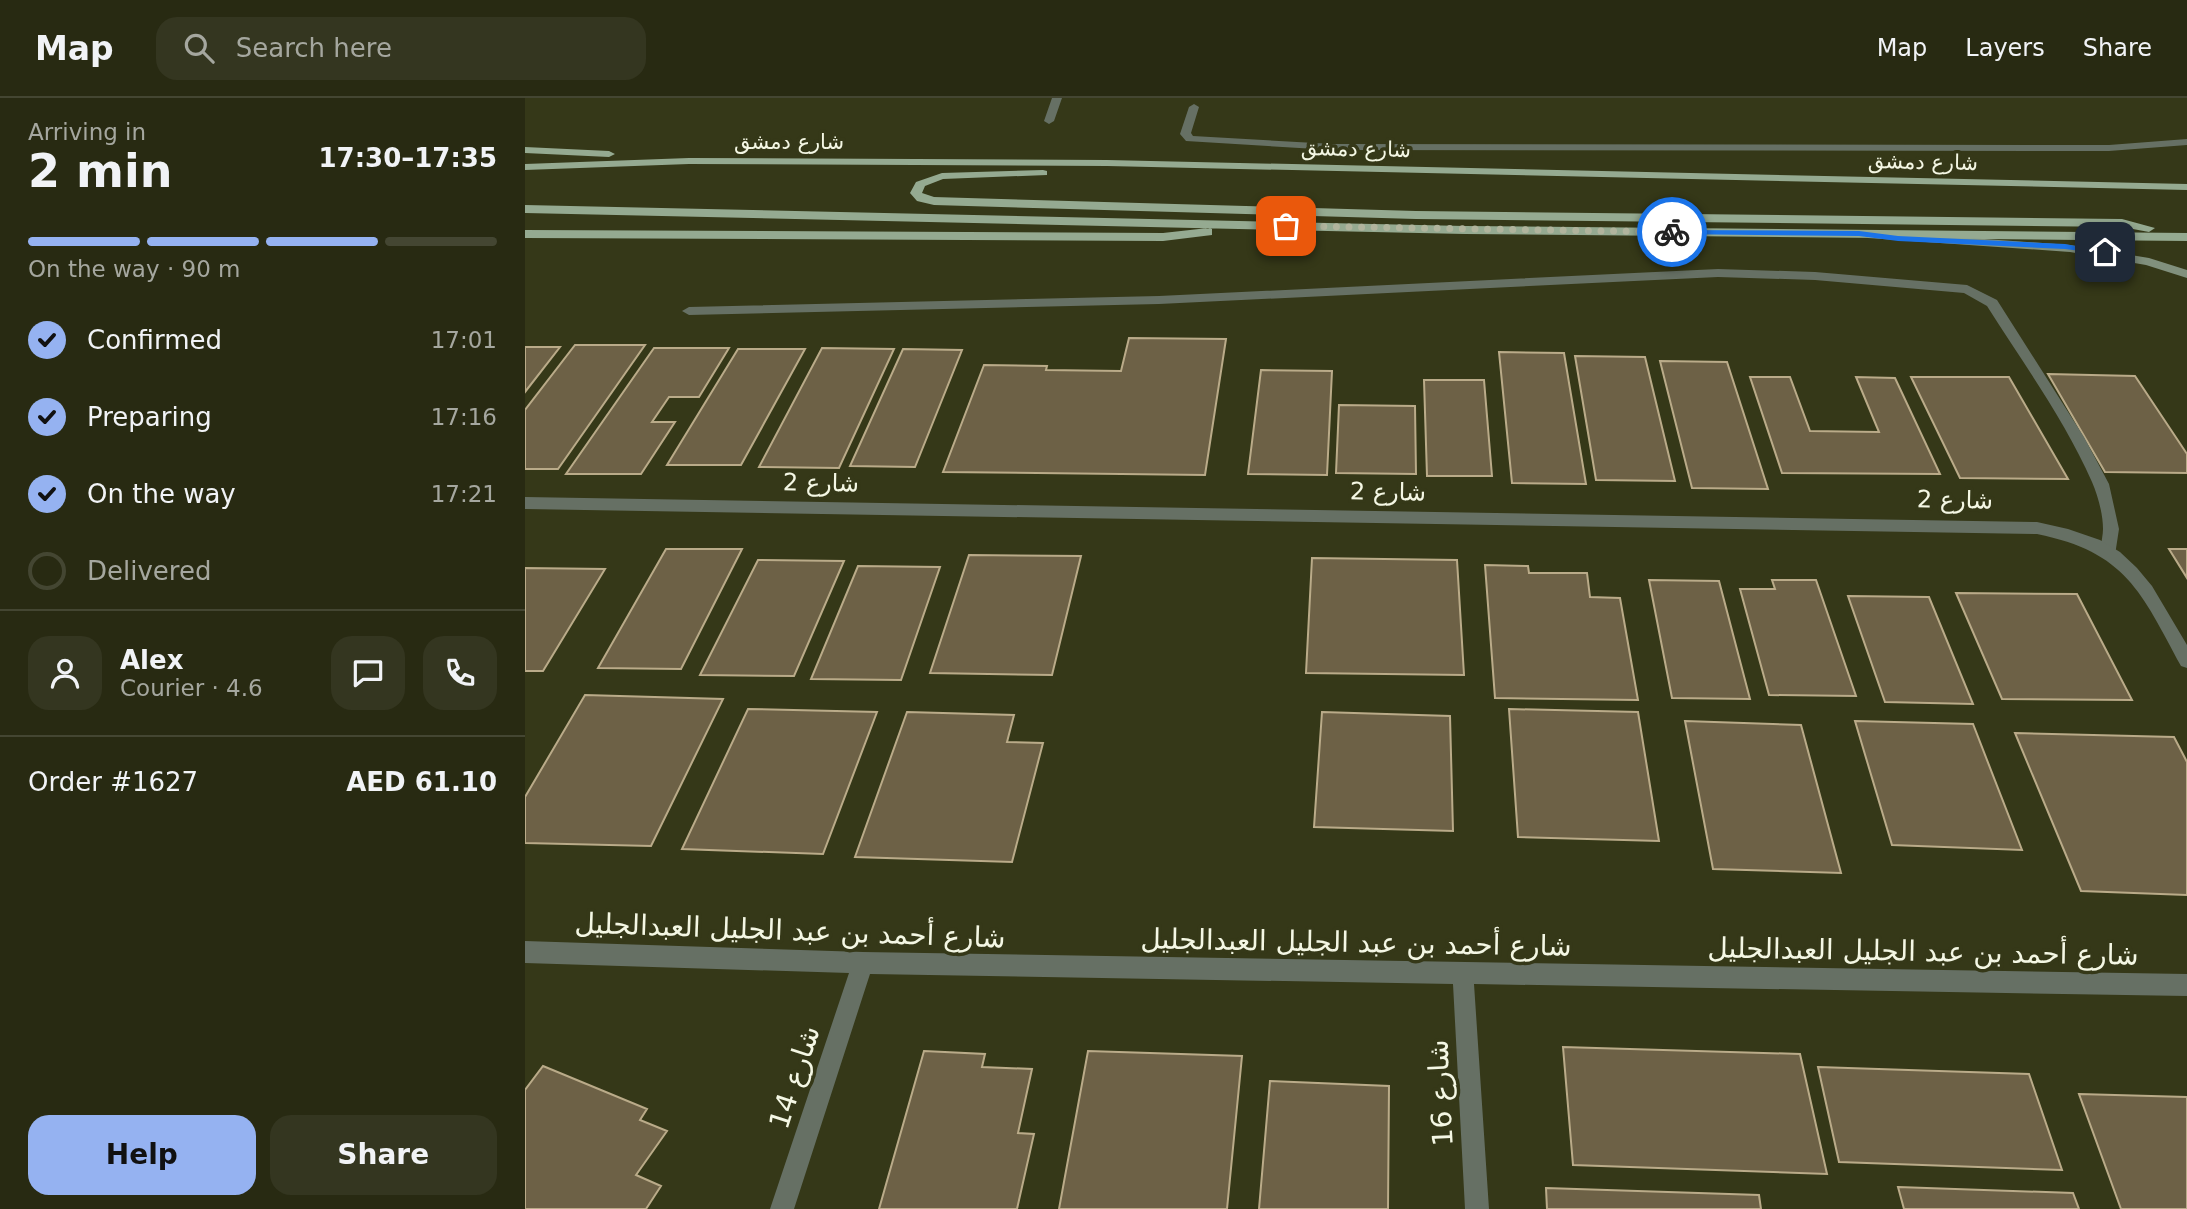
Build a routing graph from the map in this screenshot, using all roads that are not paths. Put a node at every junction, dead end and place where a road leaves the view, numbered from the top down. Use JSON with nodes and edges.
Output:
{"nodes":[{"id":1,"x":1057,"y":98,"type":"edge"},
{"id":2,"x":1195,"y":107,"type":"dead end"},
{"id":3,"x":1049,"y":121,"type":"dead end"},
{"id":4,"x":2187,"y":142,"type":"edge"},
{"id":5,"x":525,"y":150,"type":"edge"},
{"id":6,"x":689,"y":161,"type":"junction"},
{"id":7,"x":1107,"y":163,"type":"junction"},
{"id":8,"x":525,"y":167,"type":"edge"},
{"id":9,"x":2187,"y":187,"type":"edge"},
{"id":10,"x":525,"y":209,"type":"edge"},
{"id":11,"x":1235,"y":224,"type":"junction"},
{"id":12,"x":1859,"y":233,"type":"junction"},
{"id":13,"x":525,"y":234,"type":"edge"},
{"id":14,"x":2187,"y":236,"type":"edge"},
{"id":15,"x":2187,"y":274,"type":"edge"},
{"id":16,"x":689,"y":311,"type":"dead end"},
{"id":17,"x":525,"y":503,"type":"edge"},
{"id":18,"x":2109,"y":551,"type":"junction"},
{"id":19,"x":2187,"y":661,"type":"edge"},
{"id":20,"x":525,"y":952,"type":"edge"},
{"id":21,"x":863,"y":963,"type":"junction"},
{"id":22,"x":1463,"y":974,"type":"junction"},
{"id":23,"x":2187,"y":985,"type":"edge"},
{"id":24,"x":782,"y":1209,"type":"edge"},
{"id":25,"x":1477,"y":1209,"type":"edge"}],
"edges":[{"from":1,"to":3,"type":"street"},
{"from":2,"to":4,"type":"street"},
{"from":5,"to":6,"type":"main road"},
{"from":6,"to":7,"type":"main road","name":"شارع دمشق"},
{"from":6,"to":8,"type":"main road","name":"شارع دمشق"},
{"from":7,"to":9,"type":"main road","name":"شارع دمشق"},
{"from":7,"to":14,"type":"main road"},
{"from":10,"to":11,"type":"main road"},
{"from":11,"to":12,"type":"main road"},
{"from":11,"to":13,"type":"main road"},
{"from":12,"to":14,"type":"main road"},
{"from":12,"to":15,"type":"main road"},
{"from":16,"to":18,"type":"street"},
{"from":17,"to":18,"type":"street","name":"شارع 2"},
{"from":18,"to":19,"type":"street","name":"شارع 2"},
{"from":20,"to":21,"type":"street","name":"شارع أحمد بن عبد الجليل العبدالجليل"},
{"from":21,"to":22,"type":"street","name":"شارع أحمد بن عبد الجليل العبدالجليل"},
{"from":21,"to":24,"type":"street","name":"شارع 14"},
{"from":22,"to":23,"type":"street","name":"شارع أحمد بن عبد الجليل العبدالجليل"},
{"from":22,"to":25,"type":"street","name":"شارع 16"}]}
